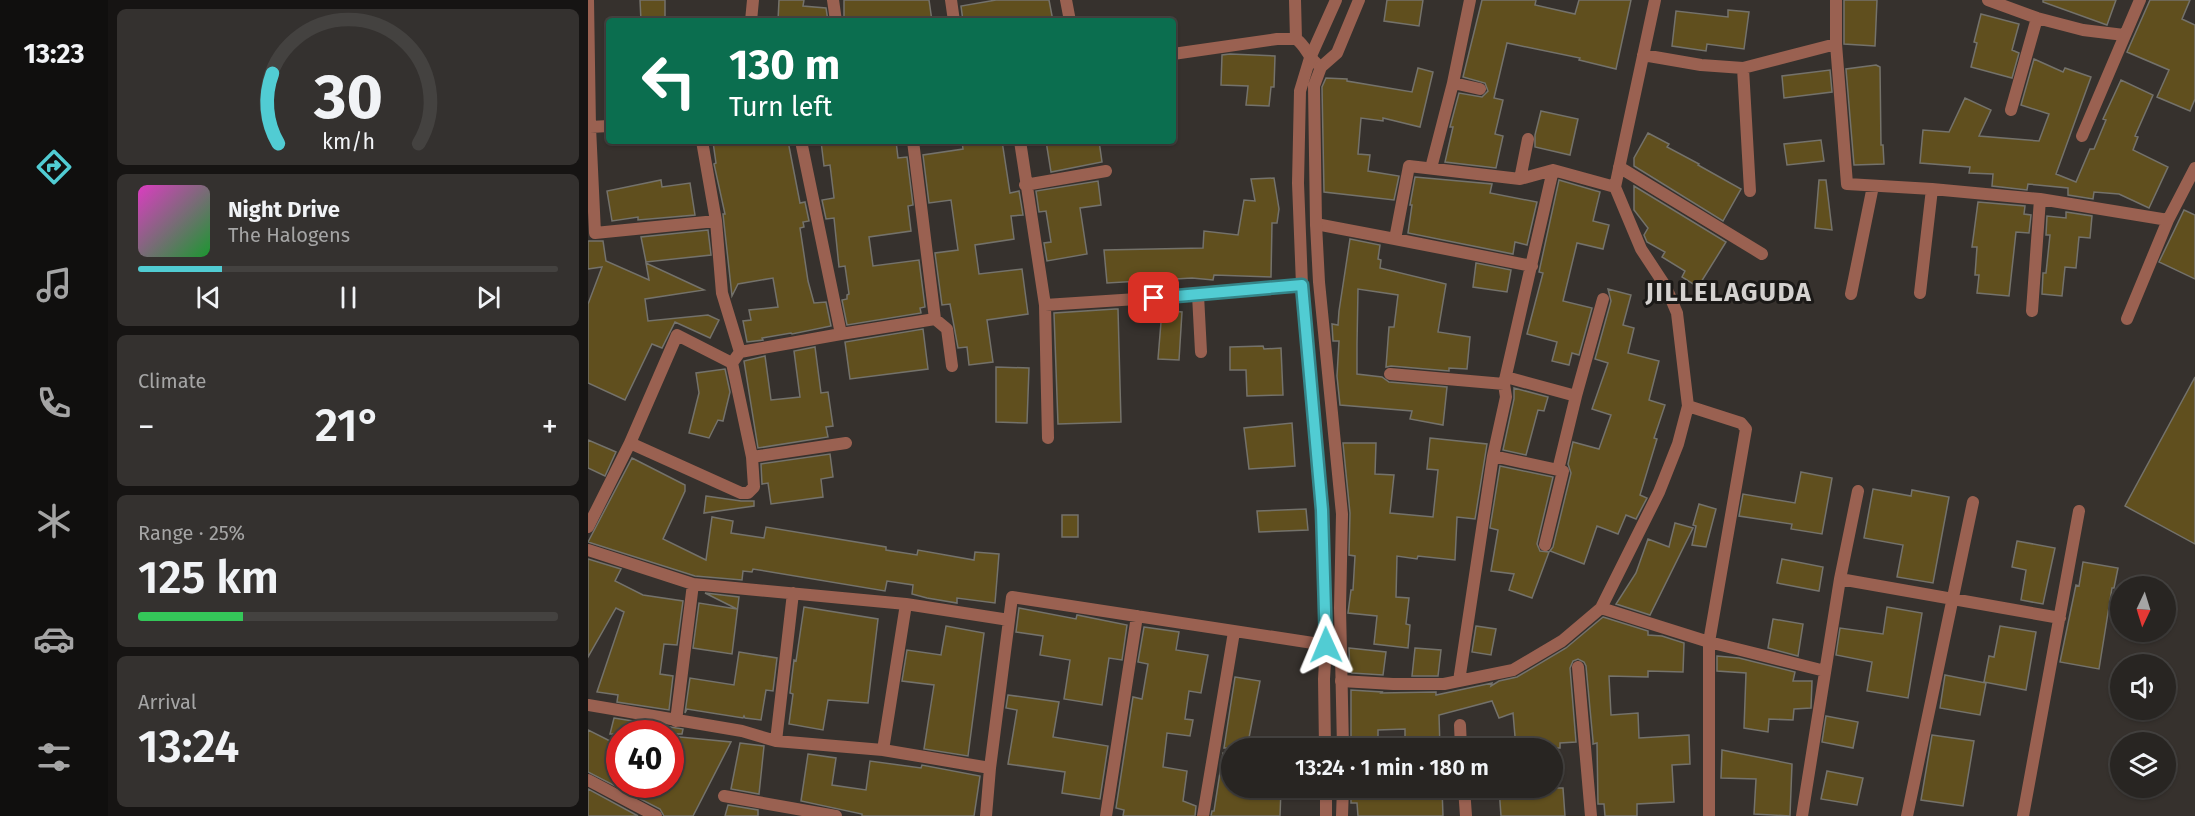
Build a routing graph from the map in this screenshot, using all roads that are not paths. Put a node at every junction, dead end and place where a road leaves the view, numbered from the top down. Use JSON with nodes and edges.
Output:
{"nodes":[{"id":1,"x":588,"y":0,"type":"edge"},
{"id":2,"x":753,"y":0,"type":"edge"},
{"id":3,"x":833,"y":0,"type":"edge"},
{"id":4,"x":951,"y":0,"type":"edge"},
{"id":5,"x":1066,"y":0,"type":"edge"},
{"id":6,"x":1295,"y":0,"type":"edge"},
{"id":7,"x":1336,"y":0,"type":"edge"},
{"id":8,"x":1359,"y":0,"type":"edge"},
{"id":9,"x":1470,"y":0,"type":"edge"},
{"id":10,"x":1655,"y":0,"type":"edge"},
{"id":11,"x":1836,"y":0,"type":"edge"},
{"id":12,"x":1988,"y":0,"type":"edge"},
{"id":13,"x":2140,"y":0,"type":"edge"},
{"id":14,"x":751,"y":18,"type":"edge"},
{"id":15,"x":836,"y":18,"type":"edge"},
{"id":16,"x":954,"y":18,"type":"edge"},
{"id":17,"x":1069,"y":18,"type":"edge"},
{"id":18,"x":2037,"y":18,"type":"junction"},
{"id":19,"x":2124,"y":35,"type":"junction"},
{"id":20,"x":1296,"y":39,"type":"junction"},
{"id":21,"x":1836,"y":44,"type":"junction"},
{"id":22,"x":1176,"y":54,"type":"edge"},
{"id":23,"x":1643,"y":55,"type":"junction"},
{"id":24,"x":1310,"y":58,"type":"junction"},
{"id":25,"x":1321,"y":67,"type":"junction"},
{"id":26,"x":1743,"y":68,"type":"junction"},
{"id":27,"x":1453,"y":83,"type":"junction"},
{"id":28,"x":1480,"y":89,"type":"dead end"},
{"id":29,"x":2011,"y":110,"type":"dead end"},
{"id":30,"x":606,"y":126,"type":"edge"},
{"id":31,"x":589,"y":127,"type":"edge"},
{"id":32,"x":2082,"y":136,"type":"dead end"},
{"id":33,"x":1528,"y":139,"type":"dead end"},
{"id":34,"x":703,"y":144,"type":"edge"},
{"id":35,"x":802,"y":144,"type":"edge"},
{"id":36,"x":913,"y":144,"type":"edge"},
{"id":37,"x":1020,"y":144,"type":"edge"},
{"id":38,"x":1619,"y":167,"type":"junction"},
{"id":39,"x":1431,"y":168,"type":"junction"},
{"id":40,"x":2195,"y":168,"type":"edge"},
{"id":41,"x":1553,"y":170,"type":"junction"},
{"id":42,"x":1107,"y":171,"type":"dead end"},
{"id":43,"x":1520,"y":179,"type":"junction"},
{"id":44,"x":1026,"y":185,"type":"junction"},
{"id":45,"x":1873,"y":186,"type":"junction"},
{"id":46,"x":1615,"y":187,"type":"junction"},
{"id":47,"x":1932,"y":189,"type":"junction"},
{"id":48,"x":1750,"y":191,"type":"dead end"},
{"id":49,"x":2040,"y":199,"type":"junction"},
{"id":50,"x":2168,"y":220,"type":"junction"},
{"id":51,"x":716,"y":221,"type":"junction"},
{"id":52,"x":1316,"y":224,"type":"junction"},
{"id":53,"x":1395,"y":239,"type":"junction"},
{"id":54,"x":1762,"y":254,"type":"dead end"},
{"id":55,"x":1532,"y":266,"type":"junction"},
{"id":56,"x":1302,"y":285,"type":"junction"},
{"id":57,"x":1920,"y":293,"type":"dead end"},
{"id":58,"x":1851,"y":294,"type":"dead end"},
{"id":59,"x":1198,"y":295,"type":"junction"},
{"id":60,"x":1603,"y":299,"type":"dead end"},
{"id":61,"x":1045,"y":305,"type":"junction"},
{"id":62,"x":2032,"y":311,"type":"dead end"},
{"id":63,"x":935,"y":319,"type":"junction"},
{"id":64,"x":2127,"y":319,"type":"dead end"},
{"id":65,"x":841,"y":334,"type":"junction"},
{"id":66,"x":740,"y":352,"type":"junction"},
{"id":67,"x":1201,"y":352,"type":"dead end"},
{"id":68,"x":732,"y":363,"type":"junction"},
{"id":69,"x":952,"y":366,"type":"dead end"},
{"id":70,"x":1390,"y":374,"type":"dead end"},
{"id":71,"x":1505,"y":381,"type":"junction"},
{"id":72,"x":1576,"y":396,"type":"junction"},
{"id":73,"x":1688,"y":406,"type":"junction"},
{"id":74,"x":1048,"y":438,"type":"dead end"},
{"id":75,"x":630,"y":443,"type":"junction"},
{"id":76,"x":846,"y":443,"type":"dead end"},
{"id":77,"x":1493,"y":456,"type":"junction"},
{"id":78,"x":752,"y":457,"type":"junction"},
{"id":79,"x":1558,"y":470,"type":"junction"},
{"id":80,"x":1858,"y":490,"type":"dead end"},
{"id":81,"x":1974,"y":502,"type":"dead end"},
{"id":82,"x":2079,"y":511,"type":"dead end"},
{"id":83,"x":588,"y":527,"type":"edge"},
{"id":84,"x":1545,"y":545,"type":"dead end"},
{"id":85,"x":588,"y":550,"type":"edge"},
{"id":86,"x":1840,"y":579,"type":"junction"},
{"id":87,"x":693,"y":584,"type":"junction"},
{"id":88,"x":792,"y":593,"type":"junction"},
{"id":89,"x":1954,"y":599,"type":"junction"},
{"id":90,"x":906,"y":604,"type":"junction"},
{"id":91,"x":1601,"y":609,"type":"junction"},
{"id":92,"x":1137,"y":616,"type":"junction"},
{"id":93,"x":2060,"y":618,"type":"junction"},
{"id":94,"x":1009,"y":620,"type":"junction"},
{"id":95,"x":1234,"y":632,"type":"junction"},
{"id":96,"x":1709,"y":642,"type":"junction"},
{"id":97,"x":1326,"y":645,"type":"junction"},
{"id":98,"x":1578,"y":667,"type":"dead end"},
{"id":99,"x":1825,"y":671,"type":"junction"},
{"id":100,"x":1341,"y":681,"type":"junction"},
{"id":101,"x":1459,"y":681,"type":"junction"},
{"id":102,"x":588,"y":705,"type":"edge"},
{"id":103,"x":670,"y":720,"type":"edge"},
{"id":104,"x":676,"y":720,"type":"edge"},
{"id":105,"x":684,"y":722,"type":"edge"},
{"id":106,"x":1460,"y":725,"type":"dead end"},
{"id":107,"x":1325,"y":738,"type":"edge"},
{"id":108,"x":1343,"y":738,"type":"edge"},
{"id":109,"x":1461,"y":738,"type":"edge"},
{"id":110,"x":776,"y":741,"type":"junction"},
{"id":111,"x":883,"y":750,"type":"junction"},
{"id":112,"x":990,"y":768,"type":"junction"},
{"id":113,"x":588,"y":780,"type":"edge"},
{"id":114,"x":724,"y":796,"type":"dead end"},
{"id":115,"x":1326,"y":798,"type":"edge"},
{"id":116,"x":1343,"y":798,"type":"edge"},
{"id":117,"x":1465,"y":798,"type":"edge"},
{"id":118,"x":650,"y":814,"type":"edge"},
{"id":119,"x":836,"y":816,"type":"edge"},
{"id":120,"x":986,"y":816,"type":"edge"},
{"id":121,"x":1106,"y":816,"type":"edge"},
{"id":122,"x":1203,"y":816,"type":"edge"},
{"id":123,"x":1326,"y":816,"type":"edge"},
{"id":124,"x":1342,"y":816,"type":"edge"},
{"id":125,"x":1466,"y":816,"type":"edge"},
{"id":126,"x":1591,"y":816,"type":"edge"},
{"id":127,"x":1710,"y":816,"type":"edge"},
{"id":128,"x":1802,"y":816,"type":"edge"},
{"id":129,"x":1907,"y":816,"type":"edge"},
{"id":130,"x":2023,"y":816,"type":"edge"}],
"edges":[{"from":1,"to":31,"type":"street"},
{"from":2,"to":14,"type":"street"},
{"from":3,"to":15,"type":"street"},
{"from":4,"to":16,"type":"street"},
{"from":5,"to":17,"type":"street"},
{"from":6,"to":20,"type":"street"},
{"from":7,"to":24,"type":"street"},
{"from":8,"to":25,"type":"street"},
{"from":9,"to":27,"type":"street"},
{"from":10,"to":23,"type":"street"},
{"from":11,"to":21,"type":"street"},
{"from":12,"to":18,"type":"street"},
{"from":13,"to":19,"type":"street"},
{"from":18,"to":19,"type":"street"},
{"from":18,"to":29,"type":"street"},
{"from":19,"to":32,"type":"street"},
{"from":20,"to":22,"type":"street"},
{"from":20,"to":24,"type":"street"},
{"from":21,"to":26,"type":"street"},
{"from":21,"to":45,"type":"street"},
{"from":23,"to":26,"type":"street"},
{"from":23,"to":38,"type":"street"},
{"from":24,"to":25,"type":"street"},
{"from":24,"to":56,"type":"street"},
{"from":25,"to":52,"type":"street"},
{"from":26,"to":48,"type":"street"},
{"from":27,"to":28,"type":"street"},
{"from":27,"to":39,"type":"street"},
{"from":30,"to":31,"type":"street"},
{"from":31,"to":51,"type":"street"},
{"from":33,"to":43,"type":"street"},
{"from":34,"to":51,"type":"street"},
{"from":35,"to":65,"type":"street"},
{"from":36,"to":63,"type":"street"},
{"from":37,"to":44,"type":"street"},
{"from":38,"to":46,"type":"street"},
{"from":38,"to":54,"type":"street"},
{"from":39,"to":43,"type":"street"},
{"from":39,"to":53,"type":"street"},
{"from":40,"to":50,"type":"street"},
{"from":41,"to":43,"type":"street"},
{"from":41,"to":46,"type":"street"},
{"from":41,"to":55,"type":"street"},
{"from":42,"to":44,"type":"street"},
{"from":44,"to":61,"type":"street"},
{"from":45,"to":47,"type":"street"},
{"from":45,"to":58,"type":"street"},
{"from":46,"to":73,"type":"street"},
{"from":47,"to":49,"type":"street"},
{"from":47,"to":57,"type":"street"},
{"from":49,"to":50,"type":"street"},
{"from":49,"to":62,"type":"street"},
{"from":50,"to":64,"type":"street"},
{"from":51,"to":66,"type":"street"},
{"from":52,"to":53,"type":"street"},
{"from":52,"to":100,"type":"street"},
{"from":53,"to":55,"type":"street"},
{"from":55,"to":71,"type":"street"},
{"from":56,"to":59,"type":"street"},
{"from":56,"to":97,"type":"street"},
{"from":59,"to":61,"type":"street"},
{"from":59,"to":67,"type":"street"},
{"from":60,"to":72,"type":"street"},
{"from":61,"to":74,"type":"street"},
{"from":63,"to":65,"type":"street"},
{"from":63,"to":69,"type":"street"},
{"from":65,"to":66,"type":"street"},
{"from":66,"to":68,"type":"street"},
{"from":68,"to":75,"type":"street"},
{"from":68,"to":78,"type":"street"},
{"from":70,"to":71,"type":"street"},
{"from":71,"to":72,"type":"street"},
{"from":71,"to":77,"type":"street"},
{"from":72,"to":79,"type":"street"},
{"from":73,"to":91,"type":"street"},
{"from":73,"to":96,"type":"street"},
{"from":75,"to":78,"type":"street"},
{"from":75,"to":83,"type":"street"},
{"from":76,"to":78,"type":"street"},
{"from":77,"to":79,"type":"street"},
{"from":77,"to":101,"type":"street"},
{"from":79,"to":84,"type":"street"},
{"from":80,"to":86,"type":"street"},
{"from":81,"to":89,"type":"street"},
{"from":82,"to":93,"type":"street"},
{"from":85,"to":87,"type":"street"},
{"from":86,"to":89,"type":"street"},
{"from":86,"to":99,"type":"street"},
{"from":87,"to":88,"type":"street"},
{"from":87,"to":104,"type":"street"},
{"from":88,"to":90,"type":"street"},
{"from":88,"to":110,"type":"street"},
{"from":89,"to":93,"type":"street"},
{"from":89,"to":129,"type":"street"},
{"from":90,"to":94,"type":"street"},
{"from":90,"to":111,"type":"street"},
{"from":91,"to":96,"type":"street"},
{"from":91,"to":101,"type":"street"},
{"from":92,"to":94,"type":"street"},
{"from":92,"to":95,"type":"street"},
{"from":92,"to":121,"type":"street"},
{"from":93,"to":130,"type":"street"},
{"from":94,"to":112,"type":"street"},
{"from":95,"to":97,"type":"street"},
{"from":95,"to":122,"type":"street"},
{"from":96,"to":99,"type":"street"},
{"from":96,"to":127,"type":"street"},
{"from":97,"to":107,"type":"street"},
{"from":98,"to":126,"type":"street"},
{"from":99,"to":128,"type":"street"},
{"from":100,"to":101,"type":"street"},
{"from":100,"to":108,"type":"street"},
{"from":102,"to":103,"type":"street"},
{"from":105,"to":110,"type":"street"},
{"from":106,"to":109,"type":"street"},
{"from":110,"to":111,"type":"street"},
{"from":111,"to":112,"type":"street"},
{"from":112,"to":120,"type":"street"},
{"from":113,"to":118,"type":"street"},
{"from":114,"to":119,"type":"street"},
{"from":115,"to":123,"type":"street"},
{"from":116,"to":124,"type":"street"},
{"from":117,"to":125,"type":"street"}]}
